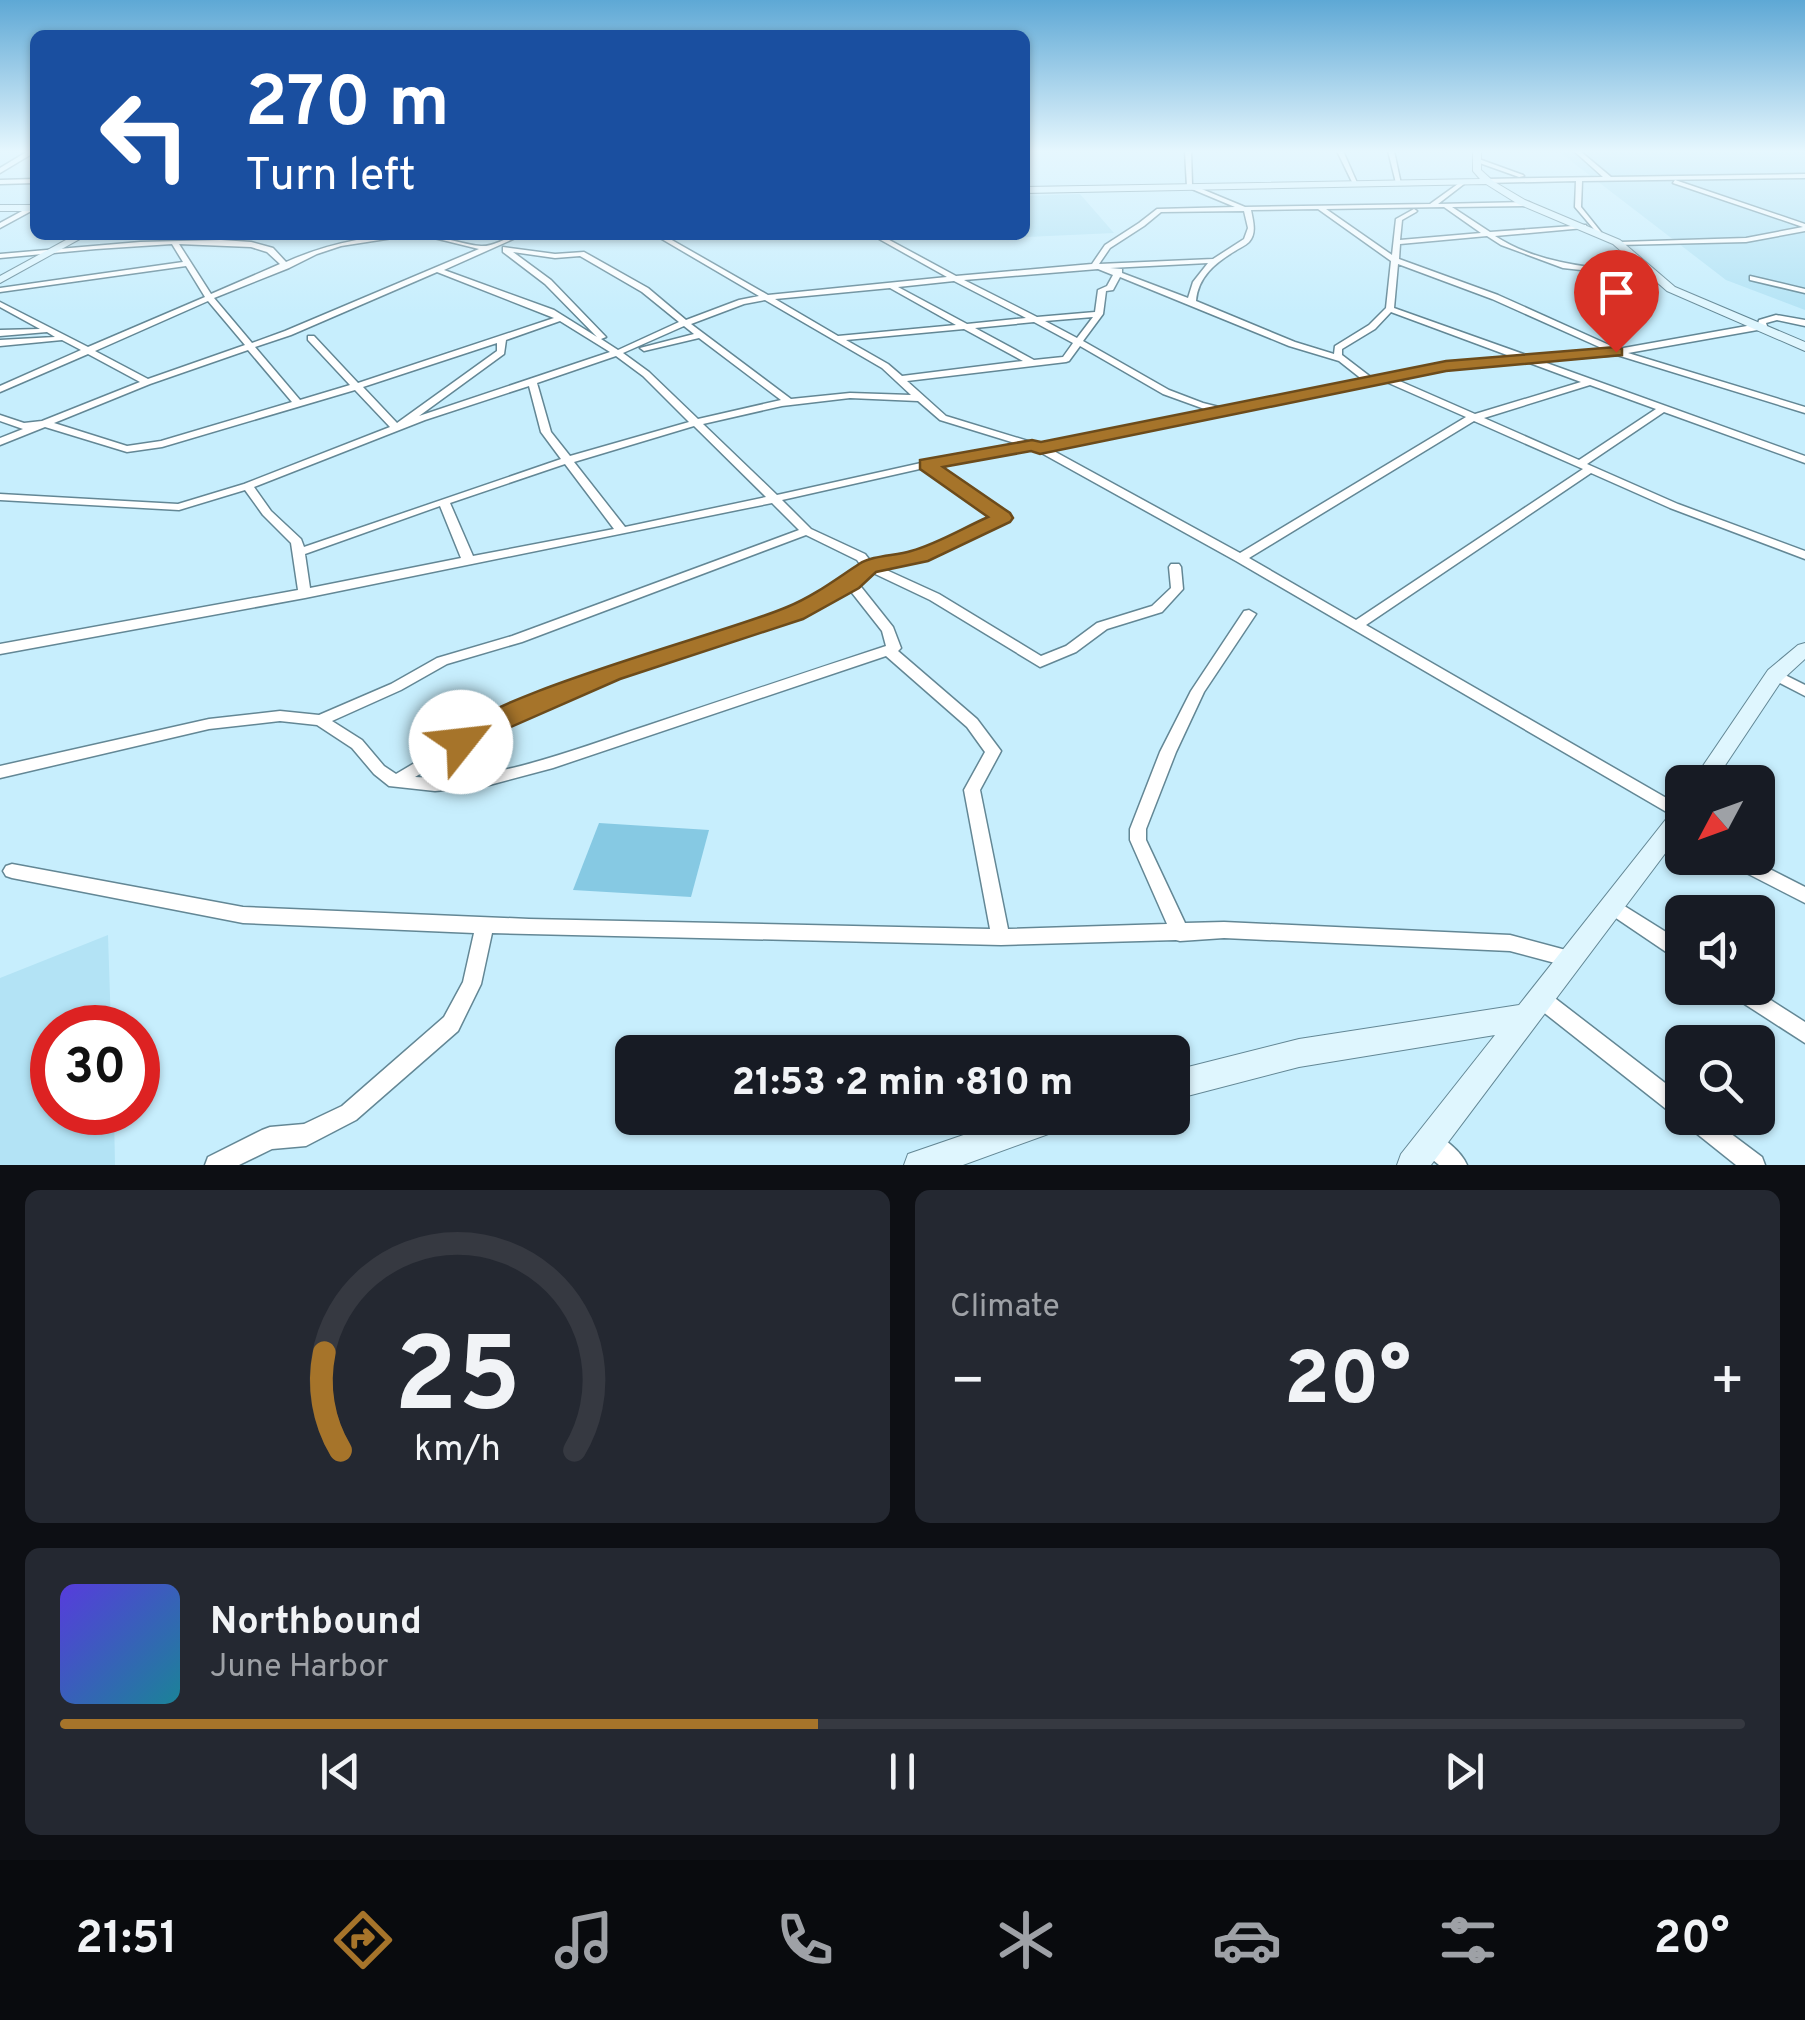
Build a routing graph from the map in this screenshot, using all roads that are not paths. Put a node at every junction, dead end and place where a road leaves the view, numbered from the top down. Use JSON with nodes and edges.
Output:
{"nodes":[{"id":1,"x":1237,"y":205,"type":"edge"},
{"id":2,"x":1472,"y":205,"type":"edge"},
{"id":3,"x":1532,"y":205,"type":"edge"},
{"id":4,"x":1553,"y":205,"type":"edge"},
{"id":5,"x":1578,"y":205,"type":"edge"},
{"id":6,"x":1740,"y":205,"type":"edge"},
{"id":7,"x":1429,"y":206,"type":"junction"},
{"id":8,"x":1445,"y":206,"type":"junction"},
{"id":9,"x":30,"y":207,"type":"edge"},
{"id":10,"x":0,"y":208,"type":"edge"},
{"id":11,"x":1320,"y":208,"type":"junction"},
{"id":12,"x":30,"y":209,"type":"edge"},
{"id":13,"x":1248,"y":210,"type":"junction"},
{"id":14,"x":1578,"y":224,"type":"junction"},
{"id":15,"x":0,"y":226,"type":"edge"},
{"id":16,"x":1805,"y":228,"type":"edge"},
{"id":17,"x":1598,"y":232,"type":"junction"},
{"id":18,"x":1486,"y":233,"type":"junction"},
{"id":19,"x":57,"y":240,"type":"edge"},
{"id":20,"x":73,"y":240,"type":"edge"},
{"id":21,"x":259,"y":240,"type":"edge"},
{"id":22,"x":371,"y":240,"type":"edge"},
{"id":23,"x":446,"y":240,"type":"edge"},
{"id":24,"x":506,"y":240,"type":"edge"},
{"id":25,"x":666,"y":240,"type":"edge"},
{"id":26,"x":884,"y":240,"type":"edge"},
{"id":27,"x":174,"y":242,"type":"junction"},
{"id":28,"x":1398,"y":242,"type":"junction"},
{"id":29,"x":1620,"y":244,"type":"junction"},
{"id":30,"x":268,"y":248,"type":"junction"},
{"id":31,"x":484,"y":249,"type":"junction"},
{"id":32,"x":506,"y":249,"type":"junction"},
{"id":33,"x":56,"y":250,"type":"junction"},
{"id":34,"x":36,"y":251,"type":"junction"},
{"id":35,"x":0,"y":256,"type":"edge"},
{"id":36,"x":1394,"y":260,"type":"junction"},
{"id":37,"x":1212,"y":261,"type":"junction"},
{"id":38,"x":188,"y":264,"type":"junction"},
{"id":39,"x":1130,"y":264,"type":"junction"},
{"id":40,"x":286,"y":266,"type":"junction"},
{"id":41,"x":1100,"y":267,"type":"junction"},
{"id":42,"x":0,"y":271,"type":"edge"},
{"id":43,"x":440,"y":271,"type":"junction"},
{"id":44,"x":1116,"y":273,"type":"junction"},
{"id":45,"x":1650,"y":276,"type":"junction"},
{"id":46,"x":1753,"y":278,"type":"dead end"},
{"id":47,"x":951,"y":279,"type":"junction"},
{"id":48,"x":0,"y":280,"type":"edge"},
{"id":49,"x":891,"y":286,"type":"junction"},
{"id":50,"x":0,"y":290,"type":"edge"},
{"id":51,"x":1805,"y":291,"type":"edge"},
{"id":52,"x":210,"y":298,"type":"junction"},
{"id":53,"x":764,"y":298,"type":"junction"},
{"id":54,"x":1192,"y":302,"type":"junction"},
{"id":55,"x":0,"y":304,"type":"edge"},
{"id":56,"x":1390,"y":309,"type":"junction"},
{"id":57,"x":1099,"y":314,"type":"junction"},
{"id":58,"x":561,"y":318,"type":"junction"},
{"id":59,"x":1037,"y":321,"type":"junction"},
{"id":60,"x":685,"y":323,"type":"junction"},
{"id":61,"x":1805,"y":323,"type":"edge"},
{"id":62,"x":1763,"y":326,"type":"junction"},
{"id":63,"x":970,"y":328,"type":"junction"},
{"id":64,"x":46,"y":330,"type":"junction"},
{"id":65,"x":0,"y":333,"type":"edge"},
{"id":66,"x":701,"y":335,"type":"junction"},
{"id":67,"x":66,"y":338,"type":"junction"},
{"id":68,"x":312,"y":338,"type":"dead end"},
{"id":69,"x":837,"y":338,"type":"junction"},
{"id":70,"x":502,"y":339,"type":"junction"},
{"id":71,"x":1078,"y":342,"type":"junction"},
{"id":72,"x":0,"y":344,"type":"edge"},
{"id":73,"x":248,"y":344,"type":"junction"},
{"id":74,"x":1805,"y":347,"type":"edge"},
{"id":75,"x":88,"y":348,"type":"junction"},
{"id":76,"x":1616,"y":352,"type":"junction"},
{"id":77,"x":617,"y":353,"type":"junction"},
{"id":78,"x":1516,"y":358,"type":"junction"},
{"id":79,"x":1341,"y":359,"type":"junction"},
{"id":80,"x":1033,"y":363,"type":"junction"},
{"id":81,"x":898,"y":379,"type":"junction"},
{"id":82,"x":1376,"y":379,"type":"junction"},
{"id":83,"x":532,"y":381,"type":"junction"},
{"id":84,"x":146,"y":382,"type":"junction"},
{"id":85,"x":1587,"y":383,"type":"junction"},
{"id":86,"x":357,"y":386,"type":"junction"},
{"id":87,"x":0,"y":389,"type":"edge"},
{"id":88,"x":918,"y":398,"type":"junction"},
{"id":89,"x":789,"y":402,"type":"junction"},
{"id":90,"x":298,"y":404,"type":"junction"},
{"id":91,"x":1661,"y":410,"type":"junction"},
{"id":92,"x":1805,"y":410,"type":"edge"},
{"id":93,"x":1226,"y":411,"type":"junction"},
{"id":94,"x":0,"y":418,"type":"edge"},
{"id":95,"x":1470,"y":419,"type":"junction"},
{"id":96,"x":697,"y":423,"type":"junction"},
{"id":97,"x":46,"y":424,"type":"junction"},
{"id":98,"x":396,"y":428,"type":"junction"},
{"id":99,"x":0,"y":442,"type":"edge"},
{"id":100,"x":1036,"y":447,"type":"junction"},
{"id":101,"x":564,"y":460,"type":"junction"},
{"id":102,"x":1805,"y":460,"type":"edge"},
{"id":103,"x":926,"y":464,"type":"junction"},
{"id":104,"x":1587,"y":466,"type":"junction"},
{"id":105,"x":248,"y":486,"type":"junction"},
{"id":106,"x":0,"y":497,"type":"edge"},
{"id":107,"x":771,"y":499,"type":"junction"},
{"id":108,"x":444,"y":502,"type":"junction"},
{"id":109,"x":620,"y":530,"type":"junction"},
{"id":110,"x":807,"y":531,"type":"junction"},
{"id":111,"x":300,"y":552,"type":"junction"},
{"id":112,"x":1805,"y":555,"type":"edge"},
{"id":113,"x":1240,"y":558,"type":"junction"},
{"id":114,"x":469,"y":562,"type":"junction"},
{"id":115,"x":869,"y":567,"type":"junction"},
{"id":116,"x":1175,"y":567,"type":"dead end"},
{"id":117,"x":851,"y":583,"type":"junction"},
{"id":118,"x":305,"y":594,"type":"junction"},
{"id":119,"x":1249,"y":614,"type":"dead end"},
{"id":120,"x":1356,"y":626,"type":"junction"},
{"id":121,"x":1805,"y":648,"type":"edge"},
{"id":122,"x":0,"y":649,"type":"edge"},
{"id":123,"x":890,"y":652,"type":"junction"},
{"id":124,"x":1774,"y":675,"type":"junction"},
{"id":125,"x":1805,"y":691,"type":"edge"},
{"id":126,"x":320,"y":720,"type":"junction"},
{"id":127,"x":1714,"y":765,"type":"edge"},
{"id":128,"x":0,"y":772,"type":"edge"},
{"id":129,"x":395,"y":782,"type":"junction"},
{"id":130,"x":1665,"y":805,"type":"edge"},
{"id":131,"x":1665,"y":836,"type":"edge"},
{"id":132,"x":12,"y":871,"type":"dead end"},
{"id":133,"x":1766,"y":875,"type":"edge"},
{"id":134,"x":1805,"y":895,"type":"edge"},
{"id":135,"x":1610,"y":905,"type":"junction"},
{"id":136,"x":485,"y":926,"type":"junction"},
{"id":137,"x":1180,"y":933,"type":"junction"},
{"id":138,"x":1001,"y":937,"type":"junction"},
{"id":139,"x":1665,"y":941,"type":"edge"},
{"id":140,"x":1570,"y":959,"type":"junction"},
{"id":141,"x":1762,"y":1005,"type":"edge"},
{"id":142,"x":1532,"y":1007,"type":"junction"},
{"id":143,"x":1805,"y":1034,"type":"edge"},
{"id":144,"x":1190,"y":1081,"type":"edge"},
{"id":145,"x":1665,"y":1097,"type":"edge"},
{"id":146,"x":1006,"y":1135,"type":"edge"},
{"id":147,"x":1716,"y":1135,"type":"edge"},
{"id":148,"x":1429,"y":1142,"type":"junction"},
{"id":149,"x":216,"y":1165,"type":"edge"},
{"id":150,"x":919,"y":1165,"type":"edge"},
{"id":151,"x":1412,"y":1165,"type":"edge"},
{"id":152,"x":1456,"y":1165,"type":"edge"},
{"id":153,"x":1754,"y":1165,"type":"edge"}],
"edges":[{"from":1,"to":13,"type":"street"},
{"from":2,"to":8,"type":"street"},
{"from":3,"to":14,"type":"street"},
{"from":4,"to":14,"type":"street"},
{"from":5,"to":17,"type":"street"},
{"from":6,"to":16,"type":"street"},
{"from":7,"to":8,"type":"street"},
{"from":7,"to":11,"type":"street"},
{"from":7,"to":28,"type":"street"},
{"from":8,"to":18,"type":"street"},
{"from":9,"to":10,"type":"street"},
{"from":11,"to":13,"type":"street"},
{"from":11,"to":36,"type":"street"},
{"from":12,"to":15,"type":"street"},
{"from":13,"to":37,"type":"street"},
{"from":13,"to":41,"type":"street"},
{"from":14,"to":17,"type":"street"},
{"from":14,"to":18,"type":"street"},
{"from":16,"to":29,"type":"street"},
{"from":17,"to":29,"type":"street"},
{"from":18,"to":28,"type":"street"},
{"from":18,"to":45,"type":"street"},
{"from":19,"to":34,"type":"street"},
{"from":20,"to":33,"type":"street"},
{"from":21,"to":30,"type":"street"},
{"from":22,"to":40,"type":"street"},
{"from":23,"to":31,"type":"street"},
{"from":24,"to":31,"type":"street"},
{"from":25,"to":53,"type":"street"},
{"from":26,"to":47,"type":"street"},
{"from":27,"to":30,"type":"street"},
{"from":27,"to":33,"type":"street"},
{"from":27,"to":38,"type":"street"},
{"from":28,"to":36,"type":"street"},
{"from":29,"to":45,"type":"street"},
{"from":30,"to":40,"type":"street"},
{"from":31,"to":32,"type":"street"},
{"from":31,"to":43,"type":"street"},
{"from":32,"to":60,"type":"street"},
{"from":32,"to":77,"type":"street"},
{"from":33,"to":34,"type":"street"},
{"from":33,"to":48,"type":"street"},
{"from":34,"to":35,"type":"street"},
{"from":34,"to":42,"type":"street"},
{"from":36,"to":56,"type":"street"},
{"from":36,"to":76,"type":"street"},
{"from":37,"to":39,"type":"street"},
{"from":37,"to":54,"type":"street"},
{"from":38,"to":50,"type":"street"},
{"from":38,"to":52,"type":"street"},
{"from":39,"to":41,"type":"street"},
{"from":39,"to":44,"type":"street"},
{"from":40,"to":52,"type":"street"},
{"from":41,"to":44,"type":"street"},
{"from":41,"to":47,"type":"street"},
{"from":43,"to":58,"type":"street"},
{"from":43,"to":73,"type":"street"},
{"from":44,"to":54,"type":"street"},
{"from":44,"to":57,"type":"street"},
{"from":45,"to":62,"type":"street"},
{"from":46,"to":51,"type":"street"},
{"from":47,"to":49,"type":"street"},
{"from":47,"to":59,"type":"street"},
{"from":49,"to":53,"type":"street"},
{"from":49,"to":63,"type":"street"},
{"from":52,"to":73,"type":"street"},
{"from":52,"to":75,"type":"street"},
{"from":53,"to":60,"type":"street"},
{"from":53,"to":69,"type":"street"},
{"from":54,"to":79,"type":"street"},
{"from":55,"to":64,"type":"street"},
{"from":56,"to":78,"type":"street"},
{"from":56,"to":79,"type":"street"},
{"from":57,"to":59,"type":"street"},
{"from":57,"to":71,"type":"street"},
{"from":58,"to":70,"type":"street"},
{"from":58,"to":77,"type":"street"},
{"from":59,"to":63,"type":"street"},
{"from":59,"to":71,"type":"street"},
{"from":60,"to":66,"type":"street"},
{"from":60,"to":77,"type":"street"},
{"from":61,"to":62,"type":"street"},
{"from":62,"to":74,"type":"street"},
{"from":62,"to":76,"type":"street"},
{"from":63,"to":69,"type":"street"},
{"from":63,"to":80,"type":"street"},
{"from":64,"to":65,"type":"street"},
{"from":64,"to":67,"type":"street"},
{"from":66,"to":77,"type":"street"},
{"from":66,"to":89,"type":"street"},
{"from":67,"to":72,"type":"street"},
{"from":67,"to":75,"type":"street"},
{"from":68,"to":86,"type":"street"},
{"from":69,"to":81,"type":"street"},
{"from":70,"to":86,"type":"street"},
{"from":70,"to":98,"type":"street"},
{"from":71,"to":80,"type":"street"},
{"from":71,"to":93,"type":"street"},
{"from":73,"to":84,"type":"street"},
{"from":73,"to":90,"type":"street"},
{"from":75,"to":84,"type":"street"},
{"from":75,"to":87,"type":"street"},
{"from":76,"to":78,"type":"street"},
{"from":76,"to":92,"type":"street"},
{"from":77,"to":83,"type":"street"},
{"from":77,"to":96,"type":"street"},
{"from":78,"to":82,"type":"street"},
{"from":78,"to":85,"type":"street"},
{"from":79,"to":82,"type":"street"},
{"from":80,"to":81,"type":"street"},
{"from":81,"to":88,"type":"street"},
{"from":82,"to":93,"type":"street"},
{"from":82,"to":95,"type":"street"},
{"from":83,"to":98,"type":"street"},
{"from":83,"to":101,"type":"street"},
{"from":84,"to":97,"type":"street"},
{"from":85,"to":91,"type":"street"},
{"from":85,"to":95,"type":"street"},
{"from":86,"to":90,"type":"street"},
{"from":86,"to":98,"type":"street"},
{"from":88,"to":89,"type":"street"},
{"from":88,"to":100,"type":"street"},
{"from":89,"to":96,"type":"street"},
{"from":90,"to":97,"type":"street"},
{"from":91,"to":102,"type":"street"},
{"from":91,"to":104,"type":"street"},
{"from":93,"to":100,"type":"street"},
{"from":94,"to":97,"type":"street"},
{"from":95,"to":104,"type":"street"},
{"from":95,"to":113,"type":"street"},
{"from":96,"to":101,"type":"street"},
{"from":96,"to":107,"type":"street"},
{"from":97,"to":99,"type":"street"},
{"from":98,"to":105,"type":"street"},
{"from":100,"to":103,"type":"street"},
{"from":100,"to":113,"type":"street"},
{"from":101,"to":108,"type":"street"},
{"from":101,"to":109,"type":"street"},
{"from":103,"to":107,"type":"street"},
{"from":103,"to":115,"type":"street"},
{"from":104,"to":112,"type":"street"},
{"from":104,"to":120,"type":"street"},
{"from":105,"to":106,"type":"street"},
{"from":105,"to":111,"type":"street"},
{"from":107,"to":109,"type":"street"},
{"from":107,"to":110,"type":"street"},
{"from":108,"to":111,"type":"street"},
{"from":108,"to":114,"type":"street"},
{"from":109,"to":114,"type":"street"},
{"from":110,"to":115,"type":"street"},
{"from":110,"to":126,"type":"street"},
{"from":111,"to":118,"type":"street"},
{"from":113,"to":120,"type":"street"},
{"from":114,"to":118,"type":"street"},
{"from":115,"to":116,"type":"street"},
{"from":115,"to":117,"type":"street"},
{"from":117,"to":123,"type":"street"},
{"from":117,"to":129,"type":"street"},
{"from":118,"to":122,"type":"street"},
{"from":119,"to":137,"type":"street"},
{"from":120,"to":130,"type":"street"},
{"from":121,"to":124,"type":"street"},
{"from":123,"to":129,"type":"street"},
{"from":123,"to":138,"type":"street"},
{"from":124,"to":125,"type":"street"},
{"from":124,"to":127,"type":"street"},
{"from":126,"to":128,"type":"street"},
{"from":126,"to":129,"type":"street"},
{"from":131,"to":135,"type":"street"},
{"from":132,"to":136,"type":"street"},
{"from":133,"to":134,"type":"street"},
{"from":135,"to":139,"type":"street"},
{"from":135,"to":140,"type":"street"},
{"from":136,"to":138,"type":"street"},
{"from":136,"to":149,"type":"street"},
{"from":137,"to":138,"type":"street"},
{"from":137,"to":140,"type":"street"},
{"from":140,"to":142,"type":"street"},
{"from":141,"to":143,"type":"street"},
{"from":142,"to":144,"type":"street"},
{"from":142,"to":145,"type":"street"},
{"from":142,"to":148,"type":"street"},
{"from":146,"to":150,"type":"street"},
{"from":147,"to":153,"type":"street"},
{"from":148,"to":151,"type":"street"},
{"from":148,"to":152,"type":"street"}]}
